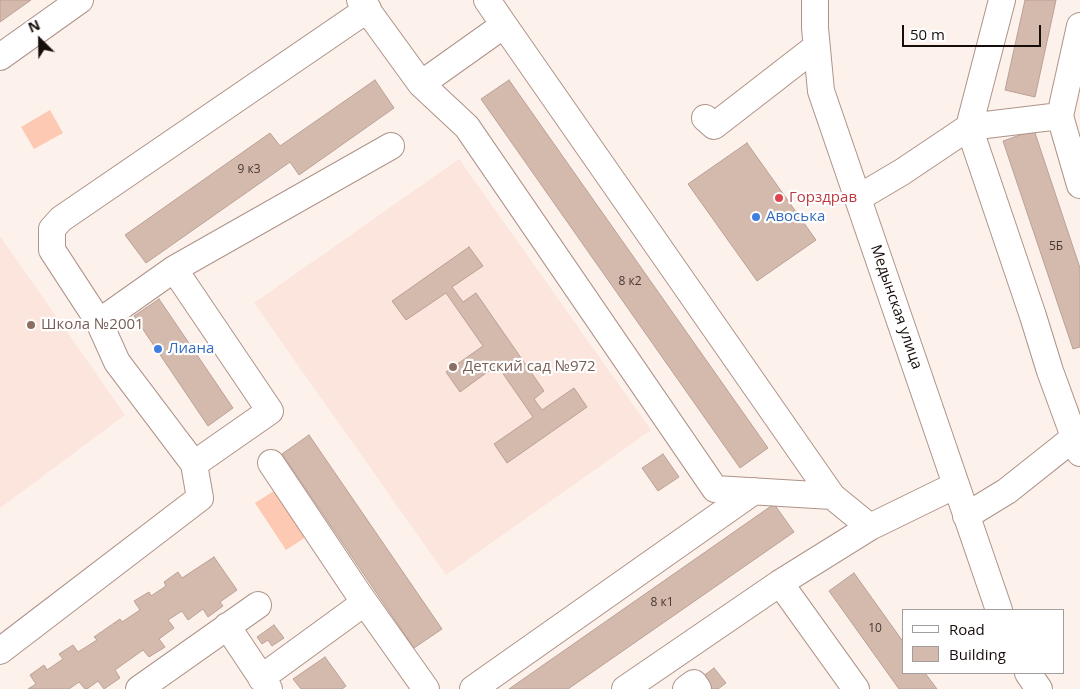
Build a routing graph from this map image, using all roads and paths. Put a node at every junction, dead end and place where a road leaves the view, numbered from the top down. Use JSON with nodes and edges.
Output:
{"nodes":[{"id":1,"x":80,"y":0,"type":"edge"},
{"id":2,"x":487,"y":0,"type":"edge"},
{"id":3,"x":815,"y":0,"type":"edge"},
{"id":4,"x":1002,"y":0,"type":"edge"},
{"id":5,"x":364,"y":5,"type":"edge"},
{"id":6,"x":504,"y":25,"type":"junction"},
{"id":7,"x":1080,"y":26,"type":"edge"},
{"id":8,"x":816,"y":47,"type":"junction"},
{"id":9,"x":0,"y":57,"type":"edge"},
{"id":10,"x":421,"y":84,"type":"junction"},
{"id":11,"x":1060,"y":116,"type":"junction"},
{"id":12,"x":705,"y":118,"type":"dead end"},
{"id":13,"x":969,"y":127,"type":"junction"},
{"id":14,"x":391,"y":146,"type":"dead end"},
{"id":15,"x":1080,"y":186,"type":"edge"},
{"id":16,"x":858,"y":198,"type":"junction"},
{"id":17,"x":174,"y":269,"type":"junction"},
{"id":18,"x":99,"y":322,"type":"junction"},
{"id":19,"x":1078,"y":441,"type":"edge"},
{"id":20,"x":271,"y":463,"type":"dead end"},
{"id":21,"x":194,"y":464,"type":"junction"},
{"id":22,"x":956,"y":485,"type":"junction"},
{"id":23,"x":754,"y":492,"type":"junction"},
{"id":24,"x":832,"y":496,"type":"junction"},
{"id":25,"x":966,"y":516,"type":"junction"},
{"id":26,"x":870,"y":527,"type":"junction"},
{"id":27,"x":780,"y":583,"type":"junction"},
{"id":28,"x":364,"y":603,"type":"junction"},
{"id":29,"x":258,"y":605,"type":"dead end"},
{"id":30,"x":999,"y":609,"type":"edge"},
{"id":31,"x":227,"y":626,"type":"junction"},
{"id":32,"x":0,"y":651,"type":"edge"},
{"id":33,"x":1029,"y":674,"type":"edge"},
{"id":34,"x":265,"y":683,"type":"edge"},
{"id":35,"x":139,"y":689,"type":"edge"},
{"id":36,"x":426,"y":689,"type":"edge"},
{"id":37,"x":473,"y":689,"type":"edge"},
{"id":38,"x":625,"y":689,"type":"edge"},
{"id":39,"x":686,"y":689,"type":"edge"},
{"id":40,"x":698,"y":689,"type":"edge"},
{"id":41,"x":856,"y":689,"type":"edge"},
{"id":42,"x":1039,"y":689,"type":"edge"}],
"edges":[{"from":1,"to":9,"type":"street"},
{"from":2,"to":6,"type":"street"},
{"from":3,"to":8,"type":"street","name":"Медынская улица"},
{"from":4,"to":13,"type":"street"},
{"from":5,"to":10,"type":"street"},
{"from":5,"to":18,"type":"street"},
{"from":6,"to":10,"type":"street"},
{"from":6,"to":24,"type":"street"},
{"from":7,"to":11,"type":"street"},
{"from":8,"to":12,"type":"street"},
{"from":8,"to":16,"type":"street","name":"Медынская улица"},
{"from":10,"to":23,"type":"street"},
{"from":11,"to":13,"type":"street"},
{"from":11,"to":15,"type":"street"},
{"from":13,"to":16,"type":"street"},
{"from":13,"to":19,"type":"street"},
{"from":14,"to":17,"type":"street"},
{"from":16,"to":22,"type":"street","name":"Медынская улица"},
{"from":17,"to":18,"type":"street"},
{"from":17,"to":21,"type":"street"},
{"from":18,"to":21,"type":"street"},
{"from":19,"to":25,"type":"street"},
{"from":20,"to":28,"type":"street"},
{"from":21,"to":32,"type":"street"},
{"from":22,"to":25,"type":"street","name":"Медынская улица"},
{"from":22,"to":26,"type":"street"},
{"from":23,"to":24,"type":"street"},
{"from":23,"to":37,"type":"street"},
{"from":24,"to":26,"type":"street"},
{"from":25,"to":30,"type":"street","name":"Медынская улица"},
{"from":26,"to":27,"type":"street"},
{"from":27,"to":38,"type":"street"},
{"from":27,"to":41,"type":"street"},
{"from":28,"to":34,"type":"street"},
{"from":28,"to":36,"type":"street"},
{"from":29,"to":31,"type":"street"},
{"from":31,"to":34,"type":"street"},
{"from":31,"to":35,"type":"street"},
{"from":33,"to":42,"type":"street"},
{"from":39,"to":40,"type":"street"}]}
